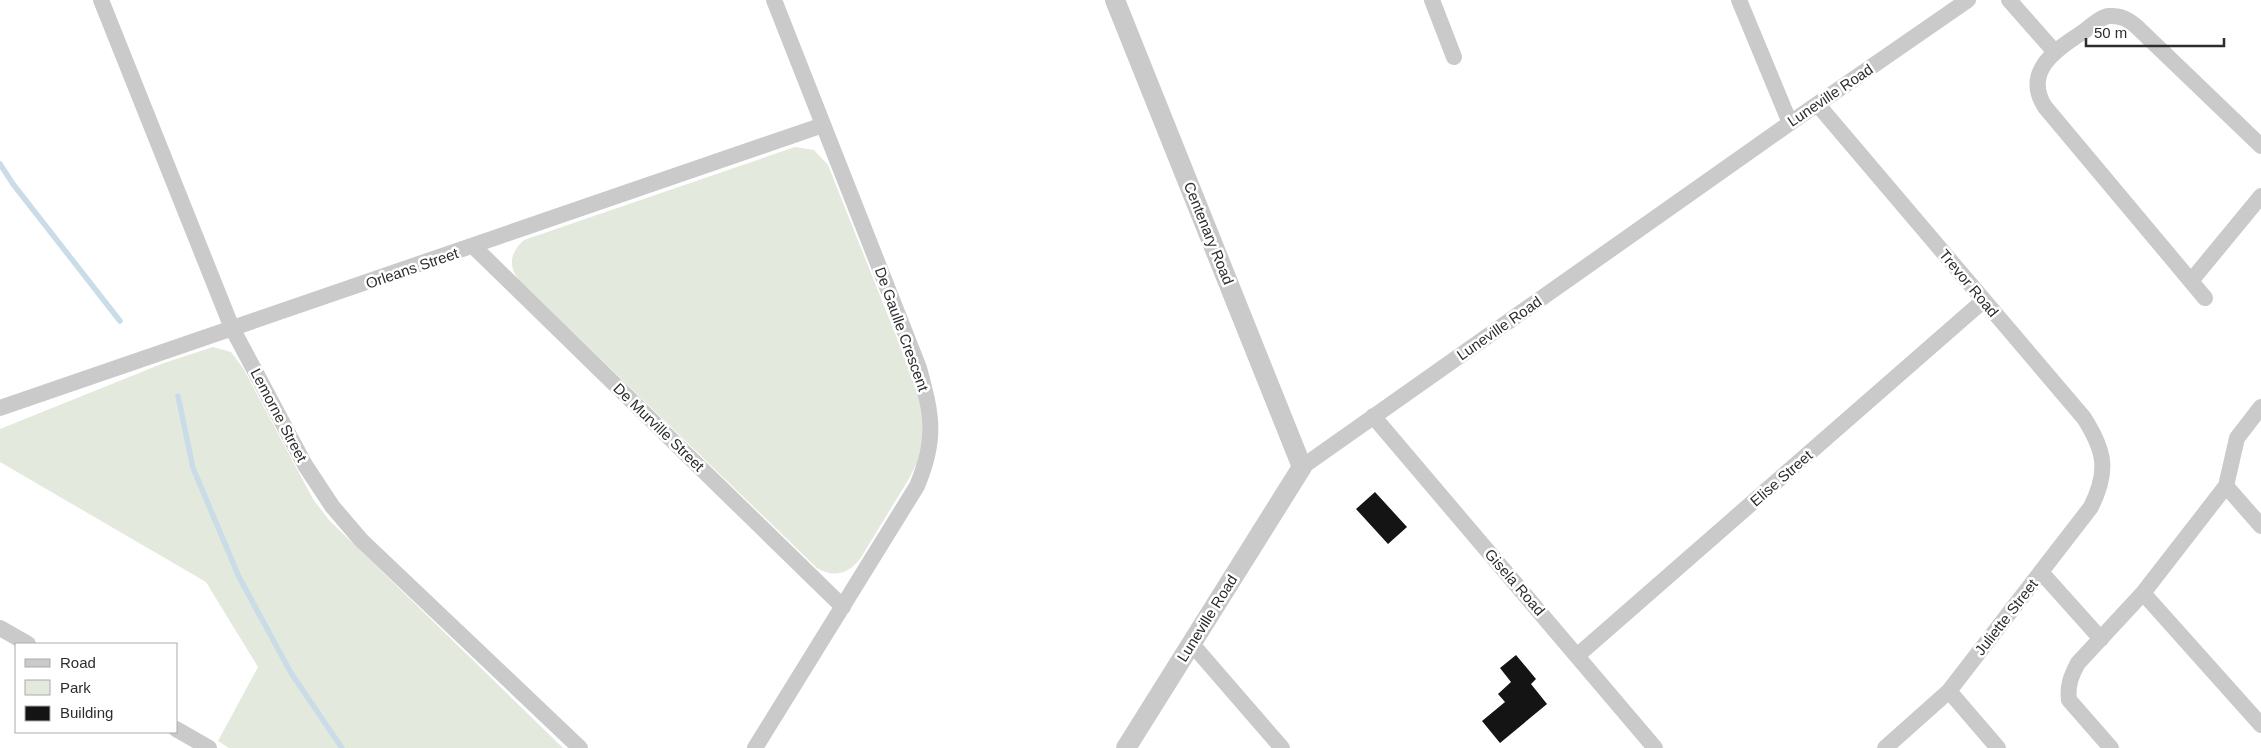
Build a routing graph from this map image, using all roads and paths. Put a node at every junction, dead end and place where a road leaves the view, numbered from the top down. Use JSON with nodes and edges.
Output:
{"nodes":[{"id":1,"x":101,"y":0,"type":"edge"},
{"id":2,"x":774,"y":0,"type":"edge"},
{"id":3,"x":1116,"y":0,"type":"edge"},
{"id":4,"x":1432,"y":0,"type":"edge"},
{"id":5,"x":1740,"y":0,"type":"edge"},
{"id":6,"x":1968,"y":0,"type":"edge"},
{"id":7,"x":2009,"y":0,"type":"edge"},
{"id":8,"x":2054,"y":51,"type":"junction"},
{"id":9,"x":1454,"y":57,"type":"dead end"},
{"id":10,"x":1818,"y":105,"type":"junction"},
{"id":11,"x":1790,"y":123,"type":"junction"},
{"id":12,"x":823,"y":125,"type":"junction"},
{"id":13,"x":2261,"y":146,"type":"edge"},
{"id":14,"x":2261,"y":196,"type":"edge"},
{"id":15,"x":474,"y":247,"type":"junction"},
{"id":16,"x":2191,"y":281,"type":"junction"},
{"id":17,"x":2205,"y":298,"type":"dead end"},
{"id":18,"x":1983,"y":301,"type":"junction"},
{"id":19,"x":232,"y":328,"type":"junction"},
{"id":20,"x":2261,"y":407,"type":"edge"},
{"id":21,"x":0,"y":408,"type":"edge"},
{"id":22,"x":1373,"y":416,"type":"junction"},
{"id":23,"x":1302,"y":466,"type":"junction"},
{"id":24,"x":2104,"y":469,"type":"joint"},
{"id":25,"x":2226,"y":486,"type":"junction"},
{"id":26,"x":2261,"y":526,"type":"edge"},
{"id":27,"x":2041,"y":572,"type":"junction"},
{"id":28,"x":2144,"y":593,"type":"junction"},
{"id":29,"x":843,"y":607,"type":"junction"},
{"id":30,"x":0,"y":628,"type":"edge"},
{"id":31,"x":2101,"y":639,"type":"junction"},
{"id":32,"x":26,"y":643,"type":"edge"},
{"id":33,"x":1191,"y":643,"type":"junction"},
{"id":34,"x":1578,"y":655,"type":"junction"},
{"id":35,"x":1949,"y":692,"type":"junction"},
{"id":36,"x":2261,"y":725,"type":"edge"},
{"id":37,"x":178,"y":731,"type":"edge"},
{"id":38,"x":208,"y":748,"type":"edge"},
{"id":39,"x":580,"y":748,"type":"edge"},
{"id":40,"x":755,"y":748,"type":"edge"},
{"id":41,"x":1126,"y":748,"type":"edge"},
{"id":42,"x":1282,"y":748,"type":"edge"},
{"id":43,"x":1656,"y":748,"type":"edge"},
{"id":44,"x":1885,"y":748,"type":"edge"},
{"id":45,"x":1998,"y":748,"type":"edge"},
{"id":46,"x":2111,"y":748,"type":"edge"}],
"edges":[{"from":1,"to":19,"type":"street","name":"Lemorne Street"},
{"from":2,"to":12,"type":"street","name":"De Gaulle Crescent"},
{"from":3,"to":23,"type":"street","name":"Centenary Road"},
{"from":4,"to":9,"type":"street"},
{"from":5,"to":11,"type":"street"},
{"from":6,"to":10,"type":"street","name":"Luneville Road"},
{"from":7,"to":8,"type":"street"},
{"from":8,"to":13,"type":"street"},
{"from":8,"to":16,"type":"street"},
{"from":10,"to":11,"type":"street","name":"Luneville Road"},
{"from":10,"to":18,"type":"street","name":"Trevor Road"},
{"from":11,"to":22,"type":"street","name":"Luneville Road"},
{"from":12,"to":15,"type":"street","name":"Orleans Street"},
{"from":12,"to":29,"type":"street","name":"De Gaulle Crescent"},
{"from":14,"to":16,"type":"street"},
{"from":15,"to":19,"type":"street","name":"Orleans Street"},
{"from":15,"to":29,"type":"street","name":"De Murville Street"},
{"from":16,"to":17,"type":"street"},
{"from":18,"to":24,"type":"street","name":"Trevor Road"},
{"from":18,"to":34,"type":"street","name":"Elise Street"},
{"from":19,"to":21,"type":"street","name":"Orleans Street"},
{"from":19,"to":39,"type":"street","name":"Lemorne Street"},
{"from":20,"to":25,"type":"street"},
{"from":22,"to":23,"type":"street","name":"Luneville Road"},
{"from":22,"to":34,"type":"street","name":"Gisela Road"},
{"from":23,"to":33,"type":"street","name":"Luneville Road"},
{"from":24,"to":27,"type":"street","name":"Juliette Street"},
{"from":25,"to":26,"type":"street"},
{"from":25,"to":28,"type":"street"},
{"from":27,"to":31,"type":"street"},
{"from":27,"to":35,"type":"street","name":"Juliette Street"},
{"from":28,"to":31,"type":"street"},
{"from":28,"to":36,"type":"street"},
{"from":29,"to":40,"type":"street","name":"De Gaulle Crescent"},
{"from":30,"to":32,"type":"street"},
{"from":31,"to":46,"type":"street"},
{"from":33,"to":41,"type":"street","name":"Luneville Road"},
{"from":33,"to":42,"type":"street"},
{"from":34,"to":43,"type":"street","name":"Gisela Road"},
{"from":35,"to":44,"type":"street","name":"Juliette Street"},
{"from":35,"to":45,"type":"street"},
{"from":37,"to":38,"type":"street"}]}
